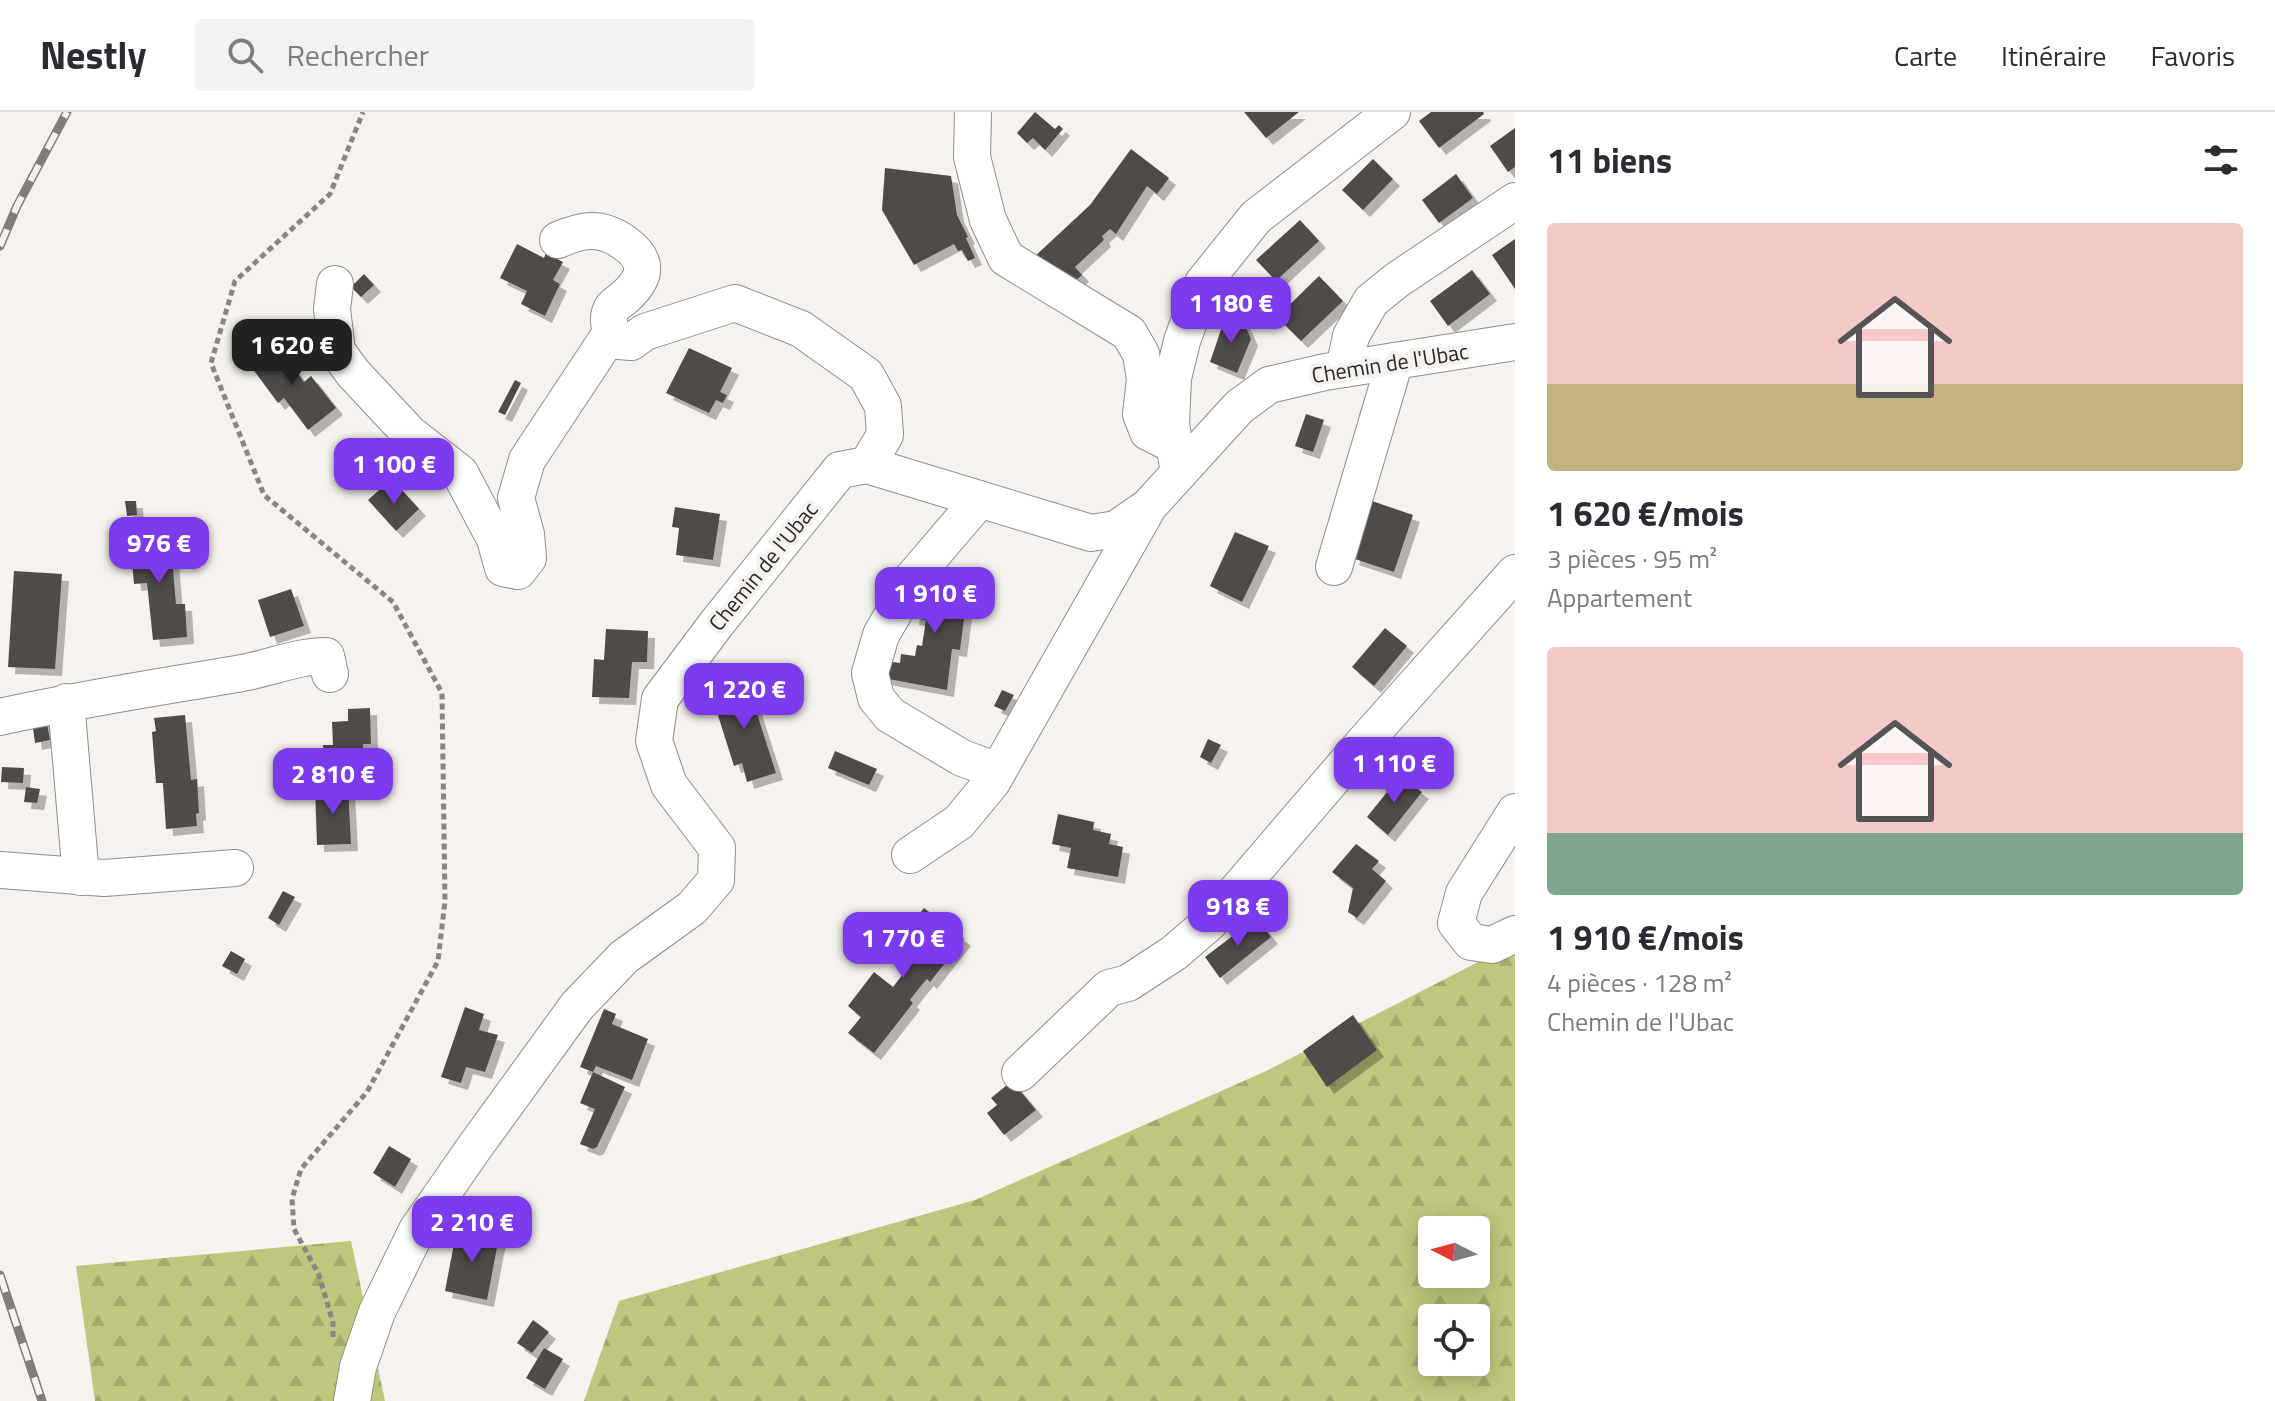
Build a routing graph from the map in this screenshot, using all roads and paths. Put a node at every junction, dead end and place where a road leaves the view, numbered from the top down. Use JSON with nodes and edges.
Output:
{"nodes":[{"id":1,"x":363,"y":112,"type":"edge"},
{"id":2,"x":973,"y":112,"type":"edge"},
{"id":3,"x":1392,"y":112,"type":"edge"},
{"id":4,"x":1515,"y":201,"type":"edge"},
{"id":5,"x":558,"y":240,"type":"dead end"},
{"id":6,"x":335,"y":284,"type":"dead end"},
{"id":7,"x":611,"y":333,"type":"junction"},
{"id":8,"x":1515,"y":342,"type":"edge"},
{"id":9,"x":1395,"y":361,"type":"junction"},
{"id":10,"x":1344,"y":369,"type":"junction"},
{"id":11,"x":1176,"y":459,"type":"junction"},
{"id":12,"x":867,"y":465,"type":"junction"},
{"id":13,"x":980,"y":499,"type":"junction"},
{"id":14,"x":1148,"y":507,"type":"junction"},
{"id":15,"x":1334,"y":567,"type":"dead end"},
{"id":16,"x":1515,"y":573,"type":"edge"},
{"id":17,"x":330,"y":674,"type":"dead end"},
{"id":18,"x":66,"y":702,"type":"junction"},
{"id":19,"x":0,"y":717,"type":"edge"},
{"id":20,"x":998,"y":771,"type":"junction"},
{"id":21,"x":1515,"y":812,"type":"edge"},
{"id":22,"x":910,"y":855,"type":"dead end"},
{"id":23,"x":235,"y":868,"type":"dead end"},
{"id":24,"x":0,"y":870,"type":"edge"},
{"id":25,"x":81,"y":877,"type":"junction"},
{"id":26,"x":1515,"y":934,"type":"edge"},
{"id":27,"x":1020,"y":1073,"type":"dead end"},
{"id":28,"x":332,"y":1352,"type":"dead end"},
{"id":29,"x":352,"y":1401,"type":"edge"}],
"edges":[{"from":1,"to":28,"type":"path"},
{"from":2,"to":11,"type":"street"},
{"from":3,"to":11,"type":"street"},
{"from":4,"to":10,"type":"street"},
{"from":5,"to":7,"type":"street"},
{"from":6,"to":7,"type":"street"},
{"from":7,"to":12,"type":"street"},
{"from":8,"to":9,"type":"street","name":"Chemin de l'Ubac"},
{"from":9,"to":10,"type":"street","name":"Chemin de l'Ubac"},
{"from":9,"to":15,"type":"street"},
{"from":10,"to":11,"type":"street","name":"Chemin de l'Ubac"},
{"from":11,"to":14,"type":"street","name":"Chemin de l'Ubac"},
{"from":12,"to":13,"type":"street","name":"Chemin de l'Ubac"},
{"from":12,"to":29,"type":"street","name":"Chemin de l'Ubac"},
{"from":13,"to":14,"type":"street","name":"Chemin de l'Ubac"},
{"from":13,"to":20,"type":"street"},
{"from":14,"to":20,"type":"street"},
{"from":16,"to":27,"type":"street"},
{"from":17,"to":18,"type":"street"},
{"from":18,"to":19,"type":"street"},
{"from":18,"to":25,"type":"street"},
{"from":20,"to":22,"type":"street"},
{"from":21,"to":26,"type":"street"},
{"from":23,"to":25,"type":"street"},
{"from":24,"to":25,"type":"street"}]}
